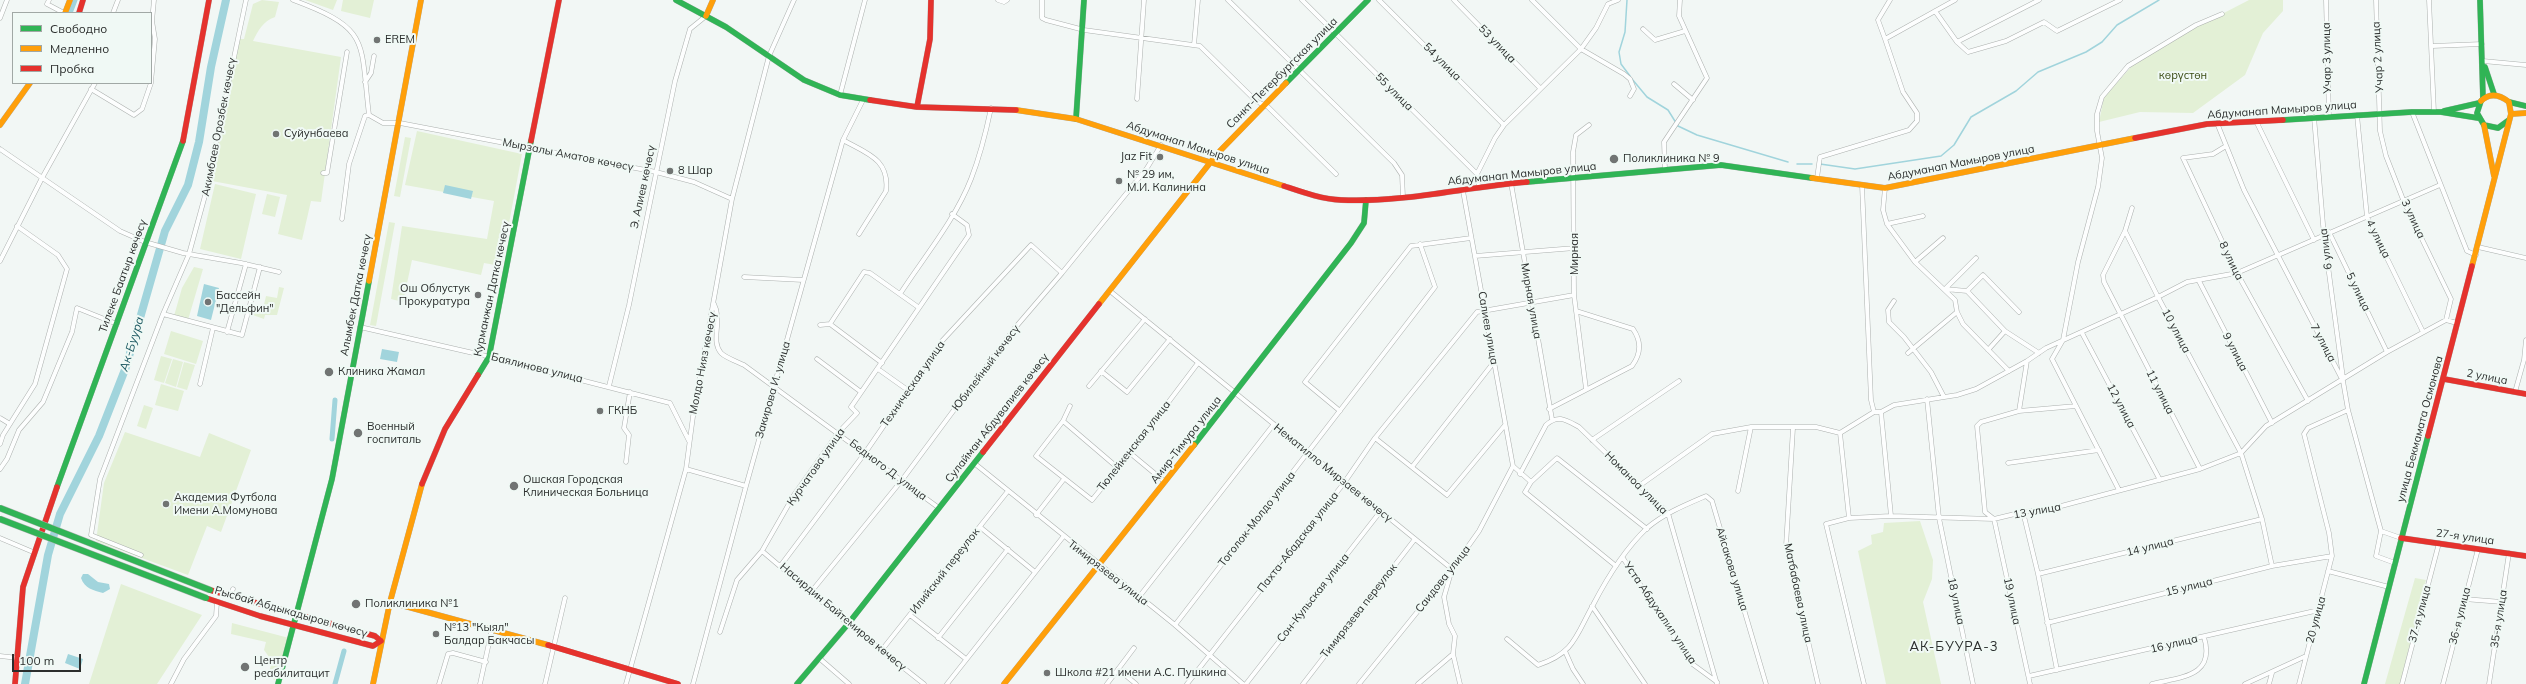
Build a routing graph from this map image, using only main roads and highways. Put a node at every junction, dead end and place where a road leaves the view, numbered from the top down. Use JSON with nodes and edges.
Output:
{"nodes":[{"id":1,"x":70,"y":0,"type":"edge"},
{"id":2,"x":83,"y":0,"type":"edge"},
{"id":3,"x":209,"y":0,"type":"edge"},
{"id":4,"x":421,"y":0,"type":"edge"},
{"id":5,"x":559,"y":0,"type":"edge"},
{"id":6,"x":676,"y":0,"type":"edge"},
{"id":7,"x":713,"y":0,"type":"edge"},
{"id":8,"x":931,"y":0,"type":"edge"},
{"id":9,"x":1084,"y":0,"type":"edge"},
{"id":10,"x":1368,"y":0,"type":"edge"},
{"id":11,"x":2480,"y":0,"type":"edge"},
{"id":12,"x":64,"y":12,"type":"edge"},
{"id":13,"x":79,"y":12,"type":"edge"},
{"id":14,"x":706,"y":16,"type":"junction"},
{"id":15,"x":2483,"y":61,"type":"junction"},
{"id":16,"x":23,"y":84,"type":"edge"},
{"id":17,"x":29,"y":84,"type":"edge"},
{"id":18,"x":20,"y":94,"type":"junction"},
{"id":19,"x":2494,"y":94,"type":"junction"},
{"id":20,"x":2481,"y":100,"type":"junction"},
{"id":21,"x":2508,"y":102,"type":"junction"},
{"id":22,"x":2526,"y":106,"type":"edge"},
{"id":23,"x":917,"y":107,"type":"junction"},
{"id":24,"x":2441,"y":112,"type":"junction"},
{"id":25,"x":2526,"y":113,"type":"edge"},
{"id":26,"x":2510,"y":117,"type":"junction"},
{"id":27,"x":2478,"y":118,"type":"junction"},
{"id":28,"x":1076,"y":119,"type":"junction"},
{"id":29,"x":0,"y":125,"type":"edge"},
{"id":30,"x":2484,"y":125,"type":"junction"},
{"id":31,"x":1211,"y":163,"type":"junction"},
{"id":32,"x":2495,"y":179,"type":"junction"},
{"id":33,"x":1366,"y":200,"type":"junction"},
{"id":34,"x":2444,"y":379,"type":"junction"},
{"id":35,"x":2526,"y":394,"type":"edge"},
{"id":36,"x":0,"y":508,"type":"edge"},
{"id":37,"x":0,"y":519,"type":"edge"},
{"id":38,"x":2401,"y":538,"type":"junction"},
{"id":39,"x":2526,"y":556,"type":"edge"},
{"id":40,"x":390,"y":602,"type":"junction"},
{"id":41,"x":298,"y":615,"type":"junction"},
{"id":42,"x":294,"y":626,"type":"junction"},
{"id":43,"x":381,"y":641,"type":"junction"},
{"id":44,"x":15,"y":684,"type":"edge"},
{"id":45,"x":278,"y":684,"type":"edge"},
{"id":46,"x":372,"y":684,"type":"edge"},
{"id":47,"x":678,"y":684,"type":"edge"},
{"id":48,"x":797,"y":684,"type":"edge"},
{"id":49,"x":1004,"y":684,"type":"edge"},
{"id":50,"x":2364,"y":684,"type":"edge"}],
"edges":[{"from":1,"to":12,"type":"main road"},
{"from":2,"to":13,"type":"main road"},
{"from":3,"to":44,"type":"main road","name":"Тилеке Баатыр көчөсү"},
{"from":4,"to":41,"type":"main road","name":"Алымбек Датка көчөсү"},
{"from":5,"to":40,"type":"main road","name":"Курманжан Датка көчөсү"},
{"from":6,"to":14,"type":"main road","name":"Абдуманап Мамыров улица"},
{"from":7,"to":14,"type":"main road","name":"Э. Алиев көчөсү"},
{"from":8,"to":23,"type":"main road"},
{"from":9,"to":28,"type":"main road"},
{"from":10,"to":31,"type":"main road","name":"Санкт-Петербургская улица"},
{"from":11,"to":15,"type":"main road"},
{"from":14,"to":23,"type":"main road","name":"Абдуманап Мамыров улица"},
{"from":15,"to":19,"type":"main road"},
{"from":15,"to":20,"type":"main road"},
{"from":16,"to":18,"type":"main road"},
{"from":17,"to":18,"type":"main road"},
{"from":18,"to":29,"type":"main road"},
{"from":19,"to":20,"type":"main road"},
{"from":19,"to":21,"type":"main road"},
{"from":20,"to":24,"type":"main road"},
{"from":20,"to":27,"type":"main road"},
{"from":21,"to":22,"type":"main road"},
{"from":21,"to":26,"type":"main road"},
{"from":23,"to":28,"type":"main road","name":"Абдуманап Мамыров улица"},
{"from":24,"to":27,"type":"main road"},
{"from":24,"to":33,"type":"main road","name":"Абдуманап Мамыров улица"},
{"from":25,"to":26,"type":"main road"},
{"from":26,"to":30,"type":"main road"},
{"from":26,"to":32,"type":"main road","name":"улица Бекмамата Осмонова"},
{"from":27,"to":30,"type":"main road"},
{"from":28,"to":31,"type":"main road","name":"Абдуманап Мамыров улица"},
{"from":30,"to":32,"type":"main road"},
{"from":31,"to":33,"type":"main road","name":"Абдуманап Мамыров улица"},
{"from":31,"to":48,"type":"main road","name":"Сулайман Абдувалиев көчөсү"},
{"from":32,"to":34,"type":"main road","name":"улица Бекмамата Осмонова"},
{"from":33,"to":49,"type":"main road","name":"Амир-Тимура улица"},
{"from":34,"to":35,"type":"main road","name":"2 улица"},
{"from":34,"to":38,"type":"main road","name":"улица Бекмамата Осмонова"},
{"from":36,"to":41,"type":"main road","name":"Рысбай Абдыкадыров көчөсү","bridge":true},
{"from":37,"to":42,"type":"main road","name":"Рысбай Абдыкадыров көчөсү","bridge":true},
{"from":38,"to":39,"type":"main road","name":"27-я улица"},
{"from":38,"to":50,"type":"main road","name":"улица Бекмамата Осмонова"},
{"from":40,"to":43,"type":"main road","name":"Курманжан Датка көчөсү"},
{"from":40,"to":47,"type":"main road"},
{"from":41,"to":42,"type":"main road","name":"Алымбек Датка көчөсү"},
{"from":41,"to":43,"type":"main road","name":"Рысбай Абдыкадыров көчөсү"},
{"from":42,"to":43,"type":"main road","name":"Рысбай Абдыкадыров көчөсү"},
{"from":42,"to":45,"type":"main road","name":"Алымбек Датка көчөсү"},
{"from":43,"to":46,"type":"main road","name":"Курманжан Датка көчөсү"}]}
